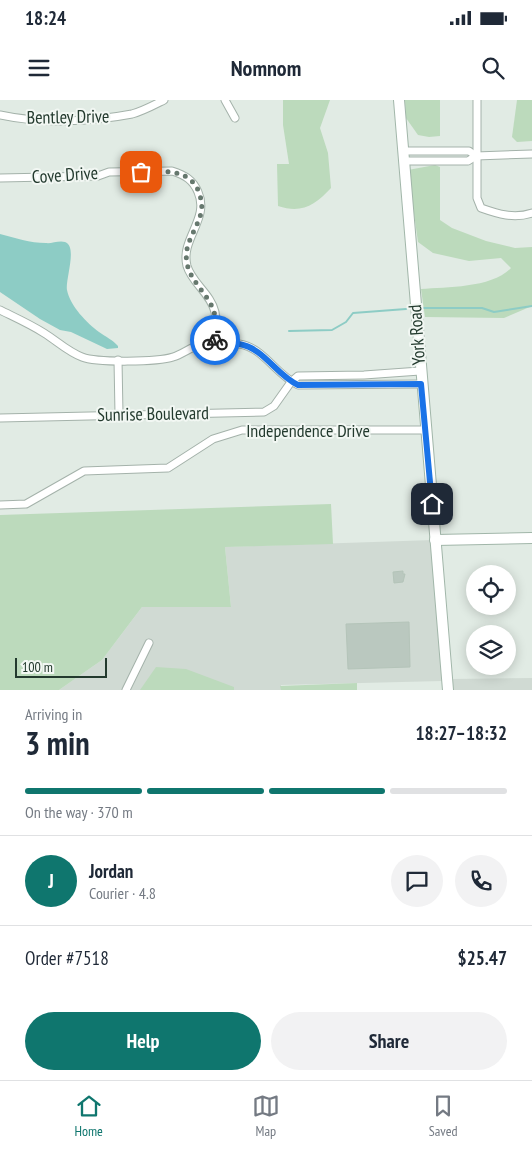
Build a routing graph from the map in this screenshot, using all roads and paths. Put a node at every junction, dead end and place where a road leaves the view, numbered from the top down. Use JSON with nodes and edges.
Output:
{"nodes":[{"id":1,"x":164,"y":100,"type":"edge"},
{"id":2,"x":225,"y":100,"type":"edge"},
{"id":3,"x":398,"y":100,"type":"edge"},
{"id":4,"x":477,"y":100,"type":"edge"},
{"id":5,"x":0,"y":115,"type":"edge"},
{"id":6,"x":235,"y":118,"type":"dead end"},
{"id":7,"x":532,"y":154,"type":"edge"},
{"id":8,"x":404,"y":156,"type":"junction"},
{"id":9,"x":476,"y":156,"type":"junction"},
{"id":10,"x":0,"y":178,"type":"edge"},
{"id":11,"x":532,"y":213,"type":"edge"},
{"id":12,"x":0,"y":310,"type":"edge"},
{"id":13,"x":215,"y":343,"type":"junction"},
{"id":14,"x":118,"y":360,"type":"junction"},
{"id":15,"x":420,"y":371,"type":"junction"},
{"id":16,"x":291,"y":382,"type":"junction"},
{"id":17,"x":421,"y":384,"type":"junction"},
{"id":18,"x":118,"y":414,"type":"junction"},
{"id":19,"x":0,"y":418,"type":"edge"},
{"id":20,"x":426,"y":430,"type":"junction"},
{"id":21,"x":0,"y":505,"type":"edge"},
{"id":22,"x":532,"y":538,"type":"edge"},
{"id":23,"x":435,"y":540,"type":"junction"},
{"id":24,"x":149,"y":643,"type":"dead end"},
{"id":25,"x":126,"y":690,"type":"edge"},
{"id":26,"x":448,"y":690,"type":"edge"}],
"edges":[{"from":1,"to":5,"type":"street","name":"Bentley Drive"},
{"from":2,"to":6,"type":"street"},
{"from":3,"to":8,"type":"street","name":"York Road"},
{"from":4,"to":9,"type":"street"},
{"from":7,"to":9,"type":"street"},
{"from":8,"to":9,"type":"street"},
{"from":8,"to":15,"type":"street","name":"York Road"},
{"from":9,"to":11,"type":"street"},
{"from":10,"to":13,"type":"street","name":"Cove Drive"},
{"from":12,"to":14,"type":"street"},
{"from":13,"to":14,"type":"street"},
{"from":13,"to":16,"type":"street"},
{"from":14,"to":18,"type":"street"},
{"from":15,"to":16,"type":"street"},
{"from":15,"to":17,"type":"street","name":"York Road"},
{"from":16,"to":17,"type":"street"},
{"from":16,"to":18,"type":"street","name":"Sunrise Boulevard"},
{"from":17,"to":20,"type":"street","name":"York Road"},
{"from":18,"to":19,"type":"street","name":"Sunrise Boulevard"},
{"from":20,"to":21,"type":"street","name":"Independence Drive"},
{"from":20,"to":23,"type":"street","name":"York Road"},
{"from":22,"to":23,"type":"street"},
{"from":23,"to":26,"type":"street","name":"York Road"},
{"from":24,"to":25,"type":"street"}]}
